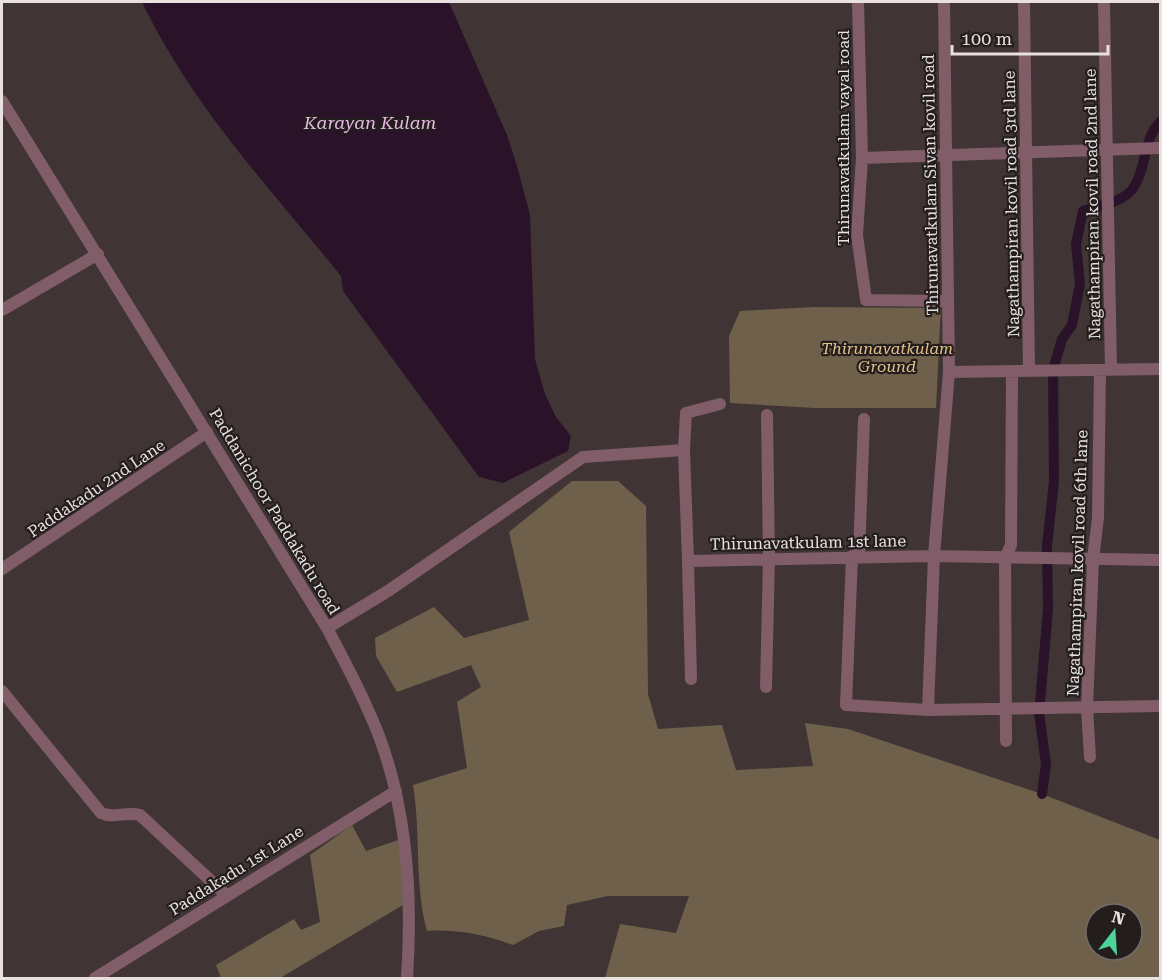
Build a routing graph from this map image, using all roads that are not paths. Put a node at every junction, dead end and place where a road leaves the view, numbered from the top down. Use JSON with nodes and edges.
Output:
{"nodes":[{"id":1,"x":858,"y":2,"type":"edge"},
{"id":2,"x":944,"y":2,"type":"edge"},
{"id":3,"x":1024,"y":2,"type":"edge"},
{"id":4,"x":1104,"y":2,"type":"edge"},
{"id":5,"x":2,"y":101,"type":"edge"},
{"id":6,"x":1161,"y":147,"type":"edge"},
{"id":7,"x":1107,"y":148,"type":"junction"},
{"id":8,"x":1028,"y":153,"type":"junction"},
{"id":9,"x":946,"y":154,"type":"junction"},
{"id":10,"x":862,"y":158,"type":"junction"},
{"id":11,"x":98,"y":254,"type":"junction"},
{"id":12,"x":948,"y":301,"type":"junction"},
{"id":13,"x":2,"y":310,"type":"edge"},
{"id":14,"x":1161,"y":369,"type":"edge"},
{"id":15,"x":1106,"y":370,"type":"junction"},
{"id":16,"x":1012,"y":371,"type":"junction"},
{"id":17,"x":1029,"y":371,"type":"junction"},
{"id":18,"x":949,"y":372,"type":"junction"},
{"id":19,"x":720,"y":404,"type":"dead end"},
{"id":20,"x":767,"y":415,"type":"dead end"},
{"id":21,"x":864,"y":419,"type":"dead end"},
{"id":22,"x":207,"y":432,"type":"junction"},
{"id":23,"x":684,"y":450,"type":"junction"},
{"id":24,"x":855,"y":556,"type":"junction"},
{"id":25,"x":934,"y":556,"type":"junction"},
{"id":26,"x":1005,"y":558,"type":"junction"},
{"id":27,"x":769,"y":559,"type":"junction"},
{"id":28,"x":1093,"y":559,"type":"junction"},
{"id":29,"x":1161,"y":560,"type":"edge"},
{"id":30,"x":687,"y":561,"type":"junction"},
{"id":31,"x":2,"y":569,"type":"edge"},
{"id":32,"x":327,"y":628,"type":"junction"},
{"id":33,"x":691,"y":679,"type":"dead end"},
{"id":34,"x":766,"y":687,"type":"dead end"},
{"id":35,"x":2,"y":691,"type":"edge"},
{"id":36,"x":1161,"y":706,"type":"edge"},
{"id":37,"x":1088,"y":708,"type":"junction"},
{"id":38,"x":1007,"y":709,"type":"junction"},
{"id":39,"x":928,"y":710,"type":"junction"},
{"id":40,"x":1006,"y":741,"type":"dead end"},
{"id":41,"x":1090,"y":757,"type":"dead end"},
{"id":42,"x":396,"y":791,"type":"junction"},
{"id":43,"x":226,"y":895,"type":"junction"},
{"id":44,"x":95,"y":978,"type":"edge"},
{"id":45,"x":407,"y":978,"type":"edge"}],
"edges":[{"from":1,"to":10,"type":"street","name":"Thirunavatkulam vayal road"},
{"from":2,"to":9,"type":"street","name":"Thirunavatkulam Sivan kovil road"},
{"from":3,"to":8,"type":"street","name":"Nagathampiran kovil road 3rd lane"},
{"from":4,"to":7,"type":"street","name":"Nagathampiran kovil road 2nd lane"},
{"from":5,"to":11,"type":"street","name":"Paddanichoor Paddakadu road"},
{"from":6,"to":7,"type":"street"},
{"from":7,"to":8,"type":"street"},
{"from":7,"to":15,"type":"street","name":"Nagathampiran kovil road 2nd lane"},
{"from":8,"to":9,"type":"street"},
{"from":8,"to":17,"type":"street","name":"Nagathampiran kovil road 3rd lane"},
{"from":9,"to":10,"type":"street"},
{"from":9,"to":12,"type":"street","name":"Thirunavatkulam Sivan kovil road"},
{"from":10,"to":12,"type":"street","name":"Thirunavatkulam vayal road"},
{"from":11,"to":13,"type":"street"},
{"from":11,"to":22,"type":"street","name":"Paddanichoor Paddakadu road"},
{"from":12,"to":18,"type":"street","name":"Thirunavatkulam Sivan kovil road"},
{"from":14,"to":15,"type":"street"},
{"from":15,"to":17,"type":"street"},
{"from":15,"to":28,"type":"street","name":"Nagathampiran kovil road 6th lane"},
{"from":16,"to":17,"type":"street"},
{"from":16,"to":18,"type":"street"},
{"from":16,"to":26,"type":"street"},
{"from":18,"to":25,"type":"street","name":"Thirunavatkulam Sivan kovil road"},
{"from":19,"to":23,"type":"street","name":"Thirunavatkulam 1st lane"},
{"from":20,"to":27,"type":"street"},
{"from":21,"to":24,"type":"street"},
{"from":22,"to":31,"type":"street","name":"Paddakadu 2nd Lane"},
{"from":22,"to":32,"type":"street","name":"Paddanichoor Paddakadu road"},
{"from":23,"to":30,"type":"street","name":"Thirunavatkulam 1st lane"},
{"from":23,"to":32,"type":"street"},
{"from":24,"to":25,"type":"street","name":"Thirunavatkulam 1st lane"},
{"from":24,"to":27,"type":"street","name":"Thirunavatkulam 1st lane"},
{"from":24,"to":39,"type":"street"},
{"from":25,"to":26,"type":"street","name":"Thirunavatkulam 1st lane"},
{"from":25,"to":39,"type":"street","name":"Thirunavatkulam Sivan kovil road"},
{"from":26,"to":28,"type":"street","name":"Thirunavatkulam 1st lane"},
{"from":26,"to":38,"type":"street"},
{"from":27,"to":30,"type":"street","name":"Thirunavatkulam 1st lane"},
{"from":27,"to":34,"type":"street"},
{"from":28,"to":29,"type":"street","name":"Thirunavatkulam 1st lane"},
{"from":28,"to":37,"type":"street","name":"Nagathampiran kovil road 6th lane"},
{"from":30,"to":33,"type":"street"},
{"from":32,"to":42,"type":"street","name":"Paddanichoor Paddakadu road"},
{"from":35,"to":43,"type":"street"},
{"from":36,"to":37,"type":"street"},
{"from":37,"to":38,"type":"street"},
{"from":37,"to":41,"type":"street","name":"Nagathampiran kovil road 6th lane"},
{"from":38,"to":39,"type":"street"},
{"from":38,"to":40,"type":"street"},
{"from":42,"to":43,"type":"street","name":"Paddakadu 1st Lane"},
{"from":42,"to":45,"type":"street","name":"Paddanichoor Paddakadu road"},
{"from":43,"to":44,"type":"street","name":"Paddakadu 1st Lane"}]}
